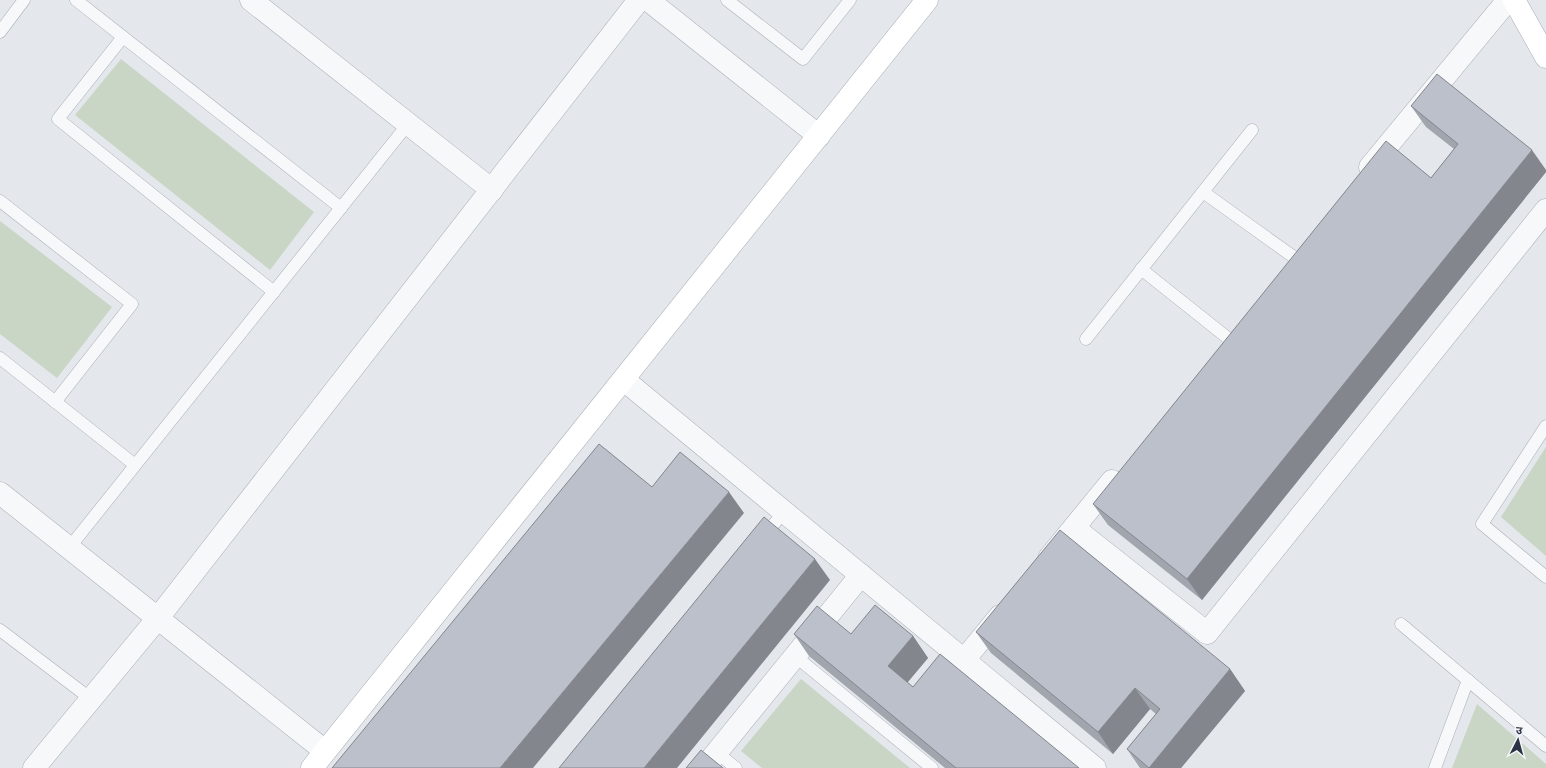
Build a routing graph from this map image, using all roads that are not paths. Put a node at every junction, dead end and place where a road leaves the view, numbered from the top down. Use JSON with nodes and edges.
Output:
{"nodes":[{"id":1,"x":24,"y":0,"type":"edge"},
{"id":2,"x":76,"y":0,"type":"edge"},
{"id":3,"x":251,"y":0,"type":"edge"},
{"id":4,"x":639,"y":0,"type":"edge"},
{"id":5,"x":648,"y":0,"type":"edge"},
{"id":6,"x":727,"y":0,"type":"edge"},
{"id":7,"x":850,"y":0,"type":"edge"},
{"id":8,"x":928,"y":0,"type":"edge"},
{"id":9,"x":1508,"y":0,"type":"edge"},
{"id":10,"x":1514,"y":0,"type":"edge"},
{"id":11,"x":0,"y":32,"type":"edge"},
{"id":12,"x":123,"y":37,"type":"junction"},
{"id":13,"x":1546,"y":57,"type":"edge"},
{"id":14,"x":408,"y":124,"type":"junction"},
{"id":15,"x":1252,"y":130,"type":"dead end"},
{"id":16,"x":819,"y":136,"type":"junction"},
{"id":17,"x":1356,"y":184,"type":"edge"},
{"id":18,"x":492,"y":190,"type":"junction"},
{"id":19,"x":1203,"y":192,"type":"junction"},
{"id":20,"x":0,"y":201,"type":"edge"},
{"id":21,"x":341,"y":208,"type":"junction"},
{"id":22,"x":1546,"y":210,"type":"edge"},
{"id":23,"x":1300,"y":252,"type":"joint"},
{"id":24,"x":1141,"y":269,"type":"junction"},
{"id":25,"x":1281,"y":275,"type":"edge"},
{"id":26,"x":274,"y":292,"type":"junction"},
{"id":27,"x":1243,"y":321,"type":"edge"},
{"id":28,"x":1086,"y":339,"type":"dead end"},
{"id":29,"x":1229,"y":339,"type":"junction"},
{"id":30,"x":1214,"y":357,"type":"edge"},
{"id":31,"x":0,"y":358,"type":"edge"},
{"id":32,"x":624,"y":380,"type":"junction"},
{"id":33,"x":55,"y":402,"type":"junction"},
{"id":34,"x":1546,"y":426,"type":"edge"},
{"id":35,"x":135,"y":465,"type":"junction"},
{"id":36,"x":1124,"y":467,"type":"edge"},
{"id":37,"x":0,"y":493,"type":"edge"},
{"id":38,"x":784,"y":512,"type":"junction"},
{"id":39,"x":1074,"y":528,"type":"junction"},
{"id":40,"x":69,"y":548,"type":"junction"},
{"id":41,"x":753,"y":548,"type":"edge"},
{"id":42,"x":861,"y":575,"type":"junction"},
{"id":43,"x":1034,"y":576,"type":"edge"},
{"id":44,"x":1546,"y":577,"type":"edge"},
{"id":45,"x":1014,"y":600,"type":"edge"},
{"id":46,"x":158,"y":618,"type":"junction"},
{"id":47,"x":1401,"y":624,"type":"dead end"},
{"id":48,"x":0,"y":630,"type":"edge"},
{"id":49,"x":795,"y":656,"type":"junction"},
{"id":50,"x":964,"y":660,"type":"junction"},
{"id":51,"x":1468,"y":680,"type":"junction"},
{"id":52,"x":91,"y":700,"type":"junction"},
{"id":53,"x":1546,"y":746,"type":"edge"},
{"id":54,"x":325,"y":751,"type":"junction"},
{"id":55,"x":710,"y":760,"type":"edge"},
{"id":56,"x":34,"y":768,"type":"edge"},
{"id":57,"x":312,"y":768,"type":"edge"},
{"id":58,"x":736,"y":768,"type":"edge"},
{"id":59,"x":932,"y":768,"type":"edge"},
{"id":60,"x":1095,"y":768,"type":"edge"},
{"id":61,"x":1435,"y":768,"type":"edge"}],
"edges":[{"from":1,"to":11,"type":"lane"},
{"from":2,"to":12,"type":"lane"},
{"from":3,"to":14,"type":"street"},
{"from":4,"to":18,"type":"street"},
{"from":5,"to":16,"type":"street"},
{"from":6,"to":7,"type":"lane"},
{"from":8,"to":16,"type":"street"},
{"from":9,"to":17,"type":"street"},
{"from":10,"to":13,"type":"street"},
{"from":12,"to":21,"type":"lane"},
{"from":12,"to":26,"type":"lane"},
{"from":14,"to":18,"type":"street"},
{"from":14,"to":21,"type":"lane"},
{"from":15,"to":19,"type":"lane"},
{"from":16,"to":32,"type":"street"},
{"from":18,"to":46,"type":"street"},
{"from":19,"to":23,"type":"lane"},
{"from":19,"to":24,"type":"lane"},
{"from":20,"to":33,"type":"lane"},
{"from":21,"to":26,"type":"lane"},
{"from":22,"to":39,"type":"street"},
{"from":23,"to":25,"type":"street"},
{"from":24,"to":28,"type":"lane"},
{"from":24,"to":29,"type":"lane"},
{"from":26,"to":35,"type":"lane"},
{"from":27,"to":29,"type":"street"},
{"from":29,"to":30,"type":"street"},
{"from":31,"to":33,"type":"lane"},
{"from":32,"to":38,"type":"street"},
{"from":32,"to":54,"type":"street"},
{"from":33,"to":35,"type":"lane"},
{"from":34,"to":44,"type":"lane"},
{"from":35,"to":40,"type":"lane"},
{"from":36,"to":39,"type":"street"},
{"from":37,"to":40,"type":"street"},
{"from":38,"to":41,"type":"lane"},
{"from":38,"to":42,"type":"street"},
{"from":39,"to":43,"type":"street"},
{"from":40,"to":46,"type":"street"},
{"from":42,"to":49,"type":"street"},
{"from":42,"to":50,"type":"street"},
{"from":45,"to":50,"type":"street"},
{"from":46,"to":52,"type":"street"},
{"from":46,"to":54,"type":"street"},
{"from":47,"to":51,"type":"lane"},
{"from":48,"to":52,"type":"lane"},
{"from":49,"to":55,"type":"street"},
{"from":49,"to":59,"type":"lane"},
{"from":50,"to":60,"type":"street"},
{"from":51,"to":53,"type":"lane"},
{"from":51,"to":61,"type":"lane"},
{"from":52,"to":56,"type":"street"},
{"from":54,"to":57,"type":"street"},
{"from":55,"to":58,"type":"lane"}]}
